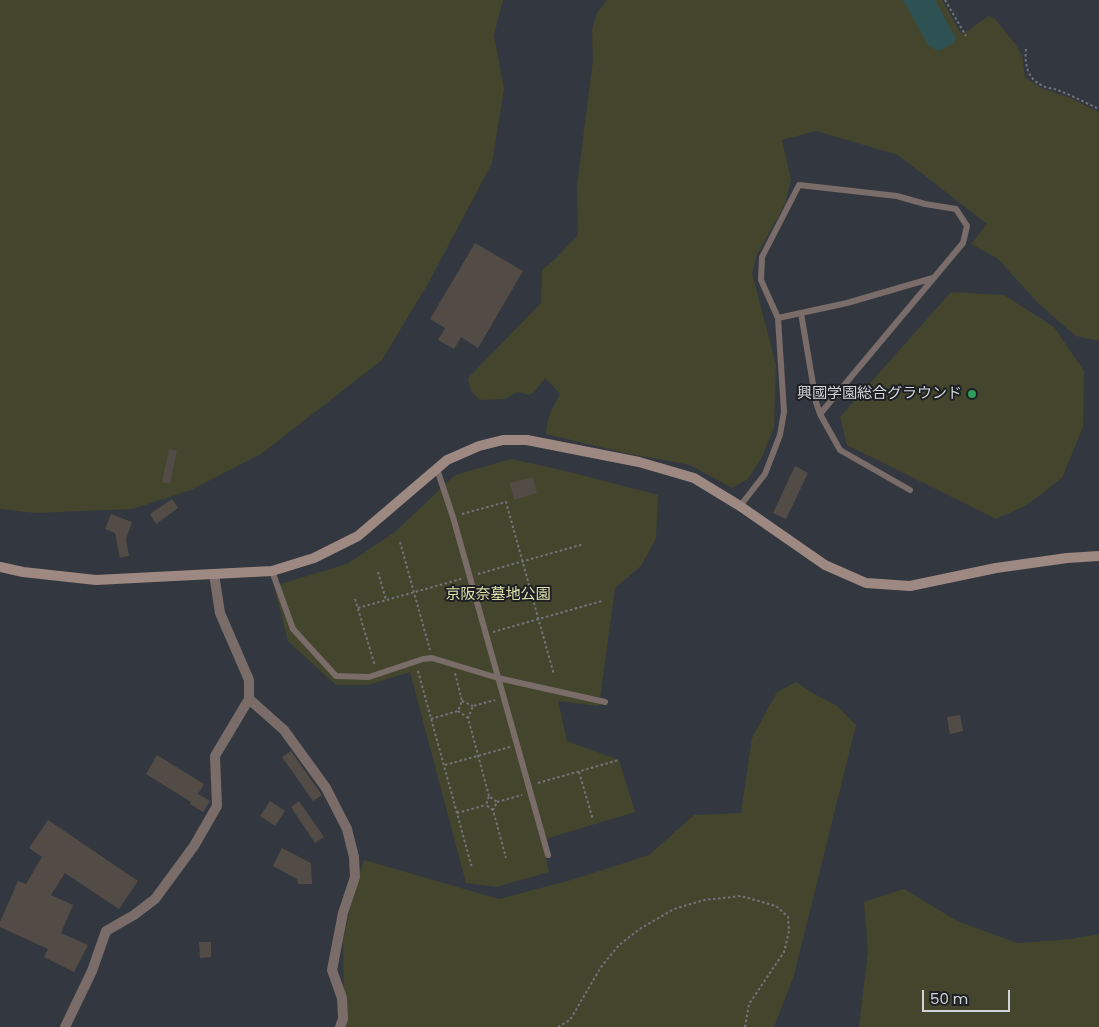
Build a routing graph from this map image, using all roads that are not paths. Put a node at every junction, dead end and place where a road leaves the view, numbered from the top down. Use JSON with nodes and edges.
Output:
{"nodes":[{"id":1,"x":934,"y":278,"type":"junction"},
{"id":2,"x":801,"y":313,"type":"junction"},
{"id":3,"x":778,"y":318,"type":"junction"},
{"id":4,"x":820,"y":414,"type":"junction"},
{"id":5,"x":437,"y":469,"type":"junction"},
{"id":6,"x":910,"y":490,"type":"dead end"},
{"id":7,"x":740,"y":506,"type":"junction"},
{"id":8,"x":1099,"y":556,"type":"edge"},
{"id":9,"x":0,"y":567,"type":"edge"},
{"id":10,"x":272,"y":571,"type":"junction"},
{"id":11,"x":214,"y":574,"type":"junction"},
{"id":12,"x":498,"y":678,"type":"junction"},
{"id":13,"x":250,"y":699,"type":"junction"},
{"id":14,"x":605,"y":702,"type":"dead end"},
{"id":15,"x":548,"y":855,"type":"dead end"},
{"id":16,"x":65,"y":1027,"type":"edge"},
{"id":17,"x":340,"y":1027,"type":"edge"}],
"edges":[{"from":1,"to":2,"type":"lane"},
{"from":1,"to":3,"type":"lane"},
{"from":1,"to":4,"type":"lane"},
{"from":2,"to":3,"type":"lane"},
{"from":2,"to":4,"type":"lane"},
{"from":3,"to":7,"type":"lane"},
{"from":4,"to":6,"type":"lane"},
{"from":5,"to":7,"type":"street"},
{"from":5,"to":10,"type":"street"},
{"from":5,"to":12,"type":"lane"},
{"from":7,"to":8,"type":"street"},
{"from":9,"to":11,"type":"street"},
{"from":10,"to":11,"type":"street"},
{"from":10,"to":12,"type":"lane"},
{"from":11,"to":13,"type":"street"},
{"from":12,"to":14,"type":"lane"},
{"from":12,"to":15,"type":"lane"},
{"from":13,"to":16,"type":"street"},
{"from":13,"to":17,"type":"street"}]}
